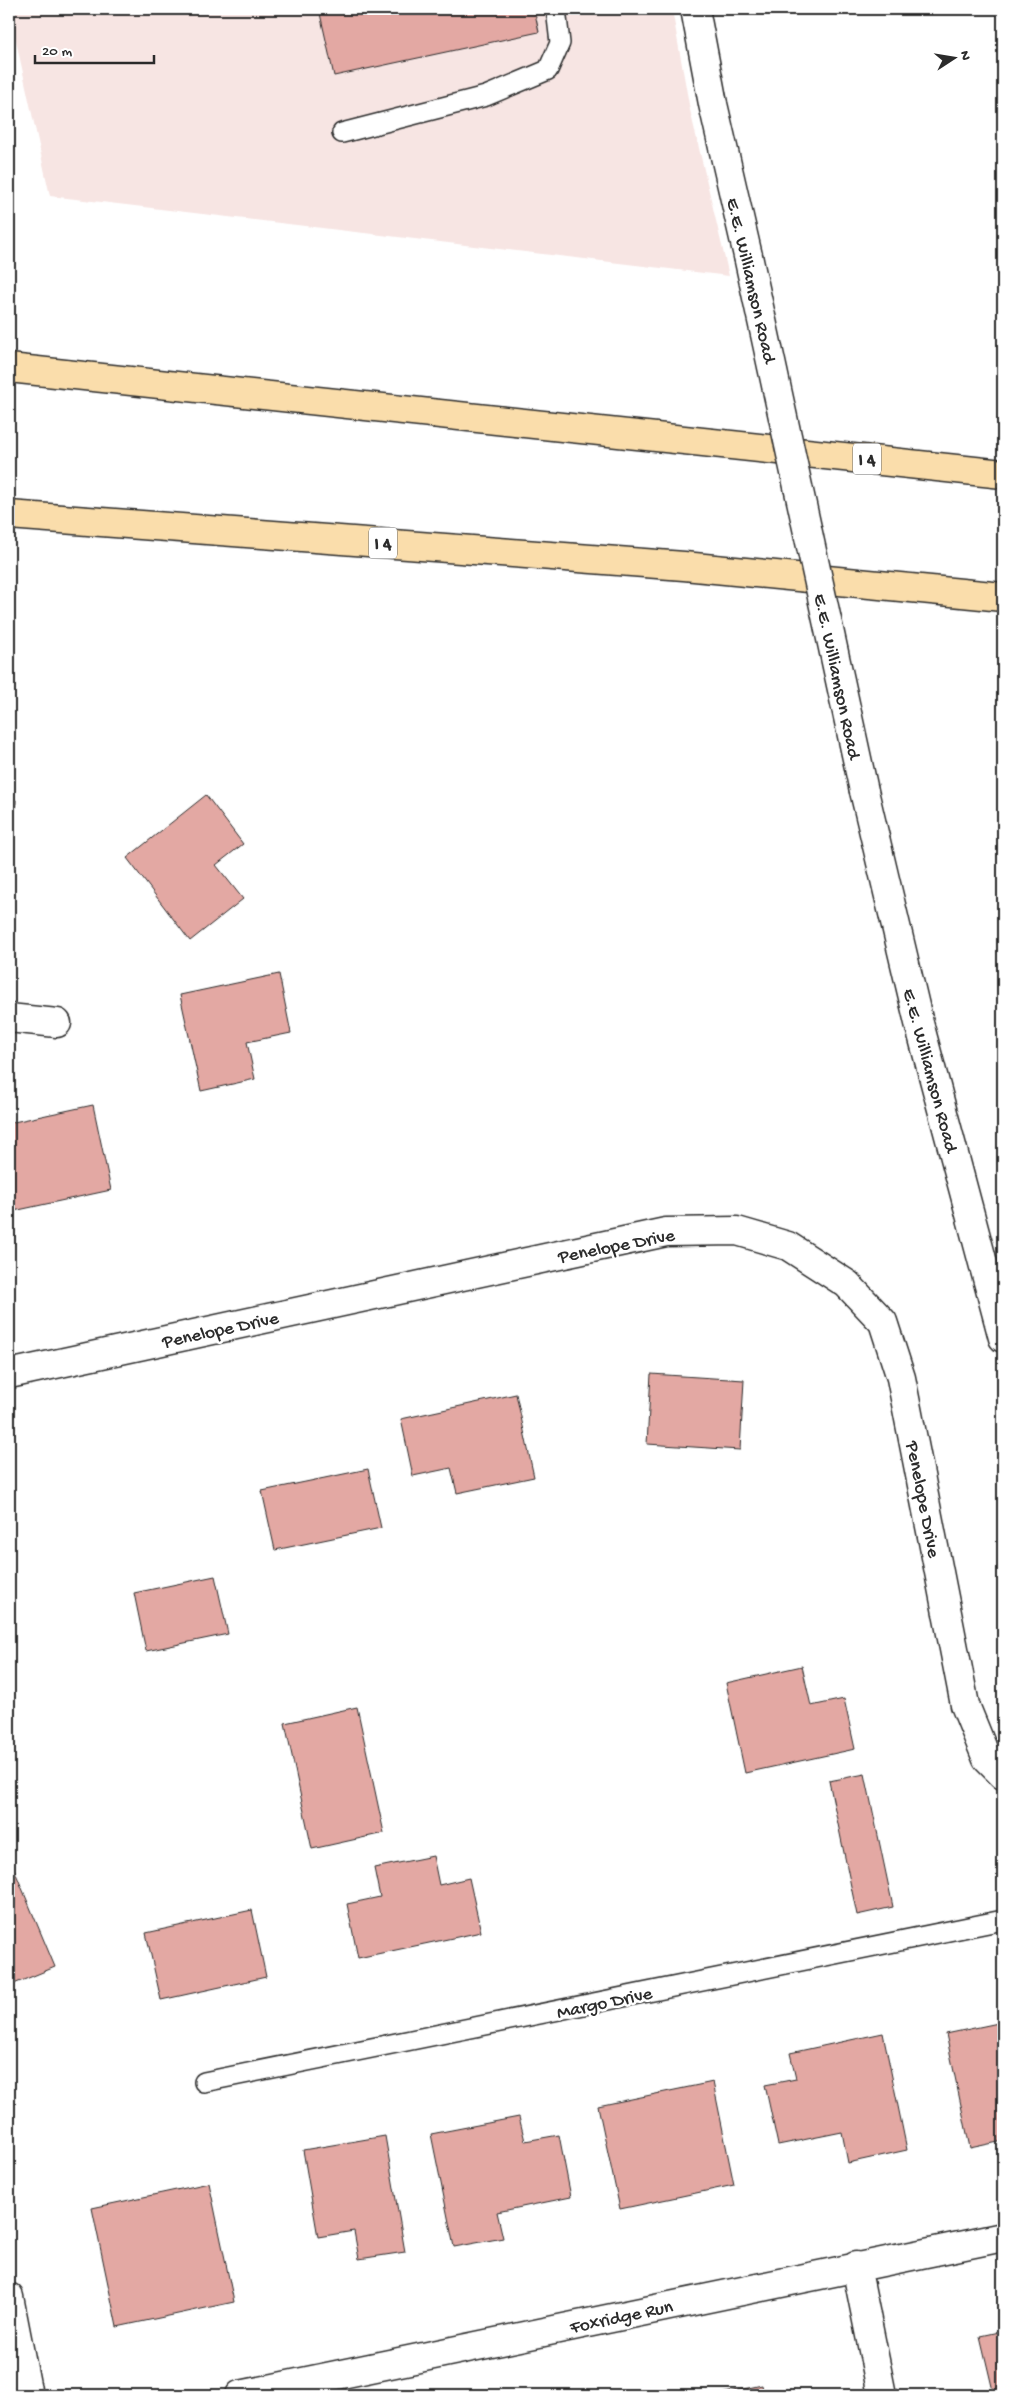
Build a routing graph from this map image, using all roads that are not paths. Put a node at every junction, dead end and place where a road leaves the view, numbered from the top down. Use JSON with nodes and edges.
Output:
{"nodes":[{"id":1,"x":556,"y":9,"type":"edge"},
{"id":2,"x":695,"y":9,"type":"edge"},
{"id":3,"x":342,"y":133,"type":"dead end"},
{"id":4,"x":9,"y":368,"type":"edge"},
{"id":5,"x":1003,"y":474,"type":"edge"},
{"id":6,"x":9,"y":515,"type":"edge"},
{"id":7,"x":1003,"y":596,"type":"edge"},
{"id":8,"x":9,"y":1018,"type":"edge"},
{"id":9,"x":57,"y":1023,"type":"dead end"},
{"id":10,"x":1003,"y":1338,"type":"edge"},
{"id":11,"x":9,"y":1374,"type":"edge"},
{"id":12,"x":1003,"y":1775,"type":"edge"},
{"id":13,"x":1003,"y":1920,"type":"edge"},
{"id":14,"x":204,"y":2082,"type":"dead end"},
{"id":15,"x":1003,"y":2237,"type":"edge"},
{"id":16,"x":856,"y":2266,"type":"junction"},
{"id":17,"x":9,"y":2297,"type":"edge"},
{"id":18,"x":28,"y":2395,"type":"edge"},
{"id":19,"x":240,"y":2395,"type":"edge"},
{"id":20,"x":882,"y":2395,"type":"edge"}],
"edges":[{"from":1,"to":3,"type":"lane"},
{"from":2,"to":10,"type":"street","name":"E.E. Williamson Road","bridge":true},
{"from":4,"to":5,"type":"highway","number":"I 4"},
{"from":6,"to":7,"type":"highway","number":"I 4"},
{"from":8,"to":9,"type":"street"},
{"from":11,"to":12,"type":"street","name":"Penelope Drive"},
{"from":13,"to":14,"type":"lane","name":"Margo Drive"},
{"from":15,"to":16,"type":"street","name":"Foxridge Run"},
{"from":16,"to":19,"type":"street","name":"Foxridge Run"},
{"from":16,"to":20,"type":"street"},
{"from":17,"to":18,"type":"street"}]}
